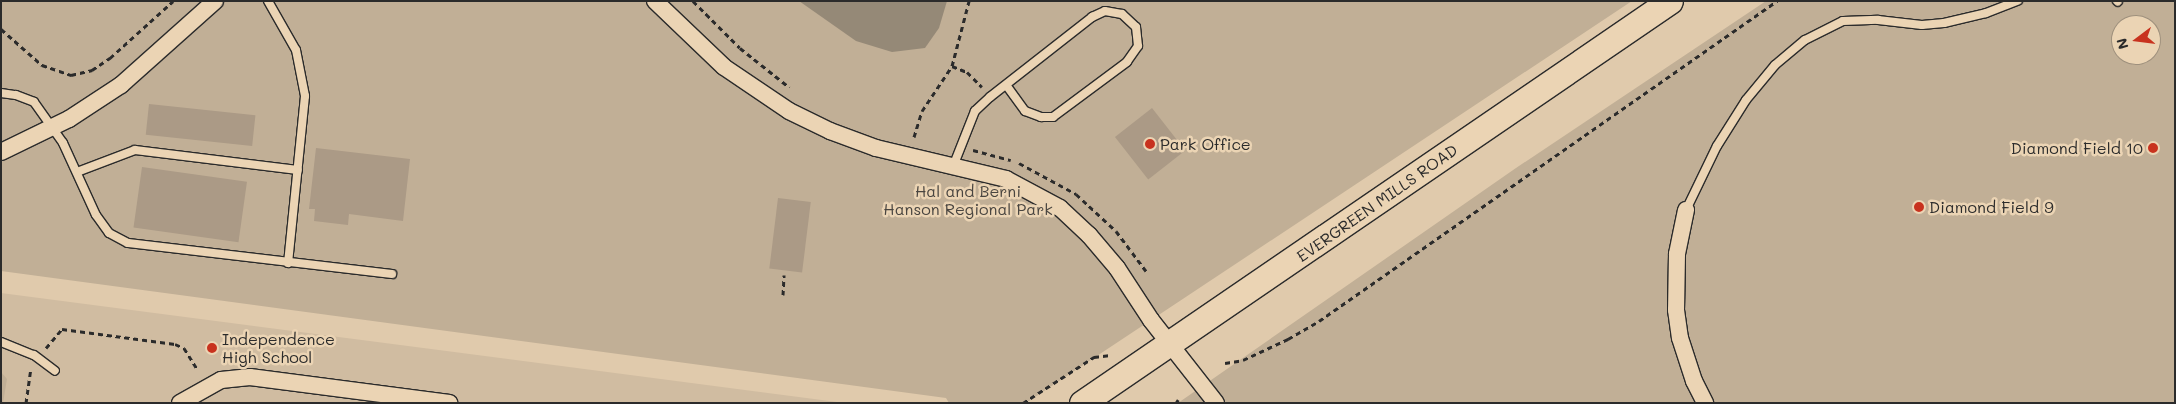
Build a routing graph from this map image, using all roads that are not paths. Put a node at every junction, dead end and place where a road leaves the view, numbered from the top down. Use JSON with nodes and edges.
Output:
{"nodes":[{"id":1,"x":215,"y":1,"type":"edge"},
{"id":2,"x":268,"y":1,"type":"edge"},
{"id":3,"x":655,"y":1,"type":"edge"},
{"id":4,"x":1670,"y":1,"type":"edge"},
{"id":5,"x":2018,"y":1,"type":"edge"},
{"id":6,"x":1006,"y":85,"type":"junction"},
{"id":7,"x":1,"y":93,"type":"edge"},
{"id":8,"x":52,"y":127,"type":"junction"},
{"id":9,"x":1,"y":152,"type":"edge"},
{"id":10,"x":954,"y":164,"type":"junction"},
{"id":11,"x":298,"y":170,"type":"junction"},
{"id":12,"x":77,"y":172,"type":"junction"},
{"id":13,"x":1686,"y":210,"type":"joint"},
{"id":14,"x":288,"y":263,"type":"junction"},
{"id":15,"x":392,"y":274,"type":"dead end"},
{"id":16,"x":1169,"y":341,"type":"junction"},
{"id":17,"x":1,"y":342,"type":"edge"},
{"id":18,"x":55,"y":371,"type":"dead end"},
{"id":19,"x":180,"y":403,"type":"edge"},
{"id":20,"x":448,"y":403,"type":"edge"},
{"id":21,"x":1082,"y":403,"type":"edge"},
{"id":22,"x":1216,"y":403,"type":"edge"},
{"id":23,"x":1705,"y":403,"type":"edge"}],
"edges":[{"from":1,"to":8,"type":"street"},
{"from":2,"to":11,"type":"lane"},
{"from":3,"to":10,"type":"street"},
{"from":4,"to":16,"type":"main road","name":"EVERGREEN MILLS ROAD"},
{"from":5,"to":13,"type":"lane"},
{"from":6,"to":6,"type":"lane"},
{"from":6,"to":10,"type":"lane"},
{"from":7,"to":8,"type":"lane"},
{"from":8,"to":9,"type":"street"},
{"from":8,"to":12,"type":"lane"},
{"from":10,"to":16,"type":"street"},
{"from":11,"to":12,"type":"lane"},
{"from":11,"to":14,"type":"lane"},
{"from":12,"to":14,"type":"lane"},
{"from":13,"to":23,"type":"street"},
{"from":14,"to":15,"type":"lane"},
{"from":16,"to":21,"type":"main road","name":"EVERGREEN MILLS ROAD"},
{"from":16,"to":22,"type":"street"},
{"from":17,"to":18,"type":"lane"},
{"from":19,"to":20,"type":"street"}]}
